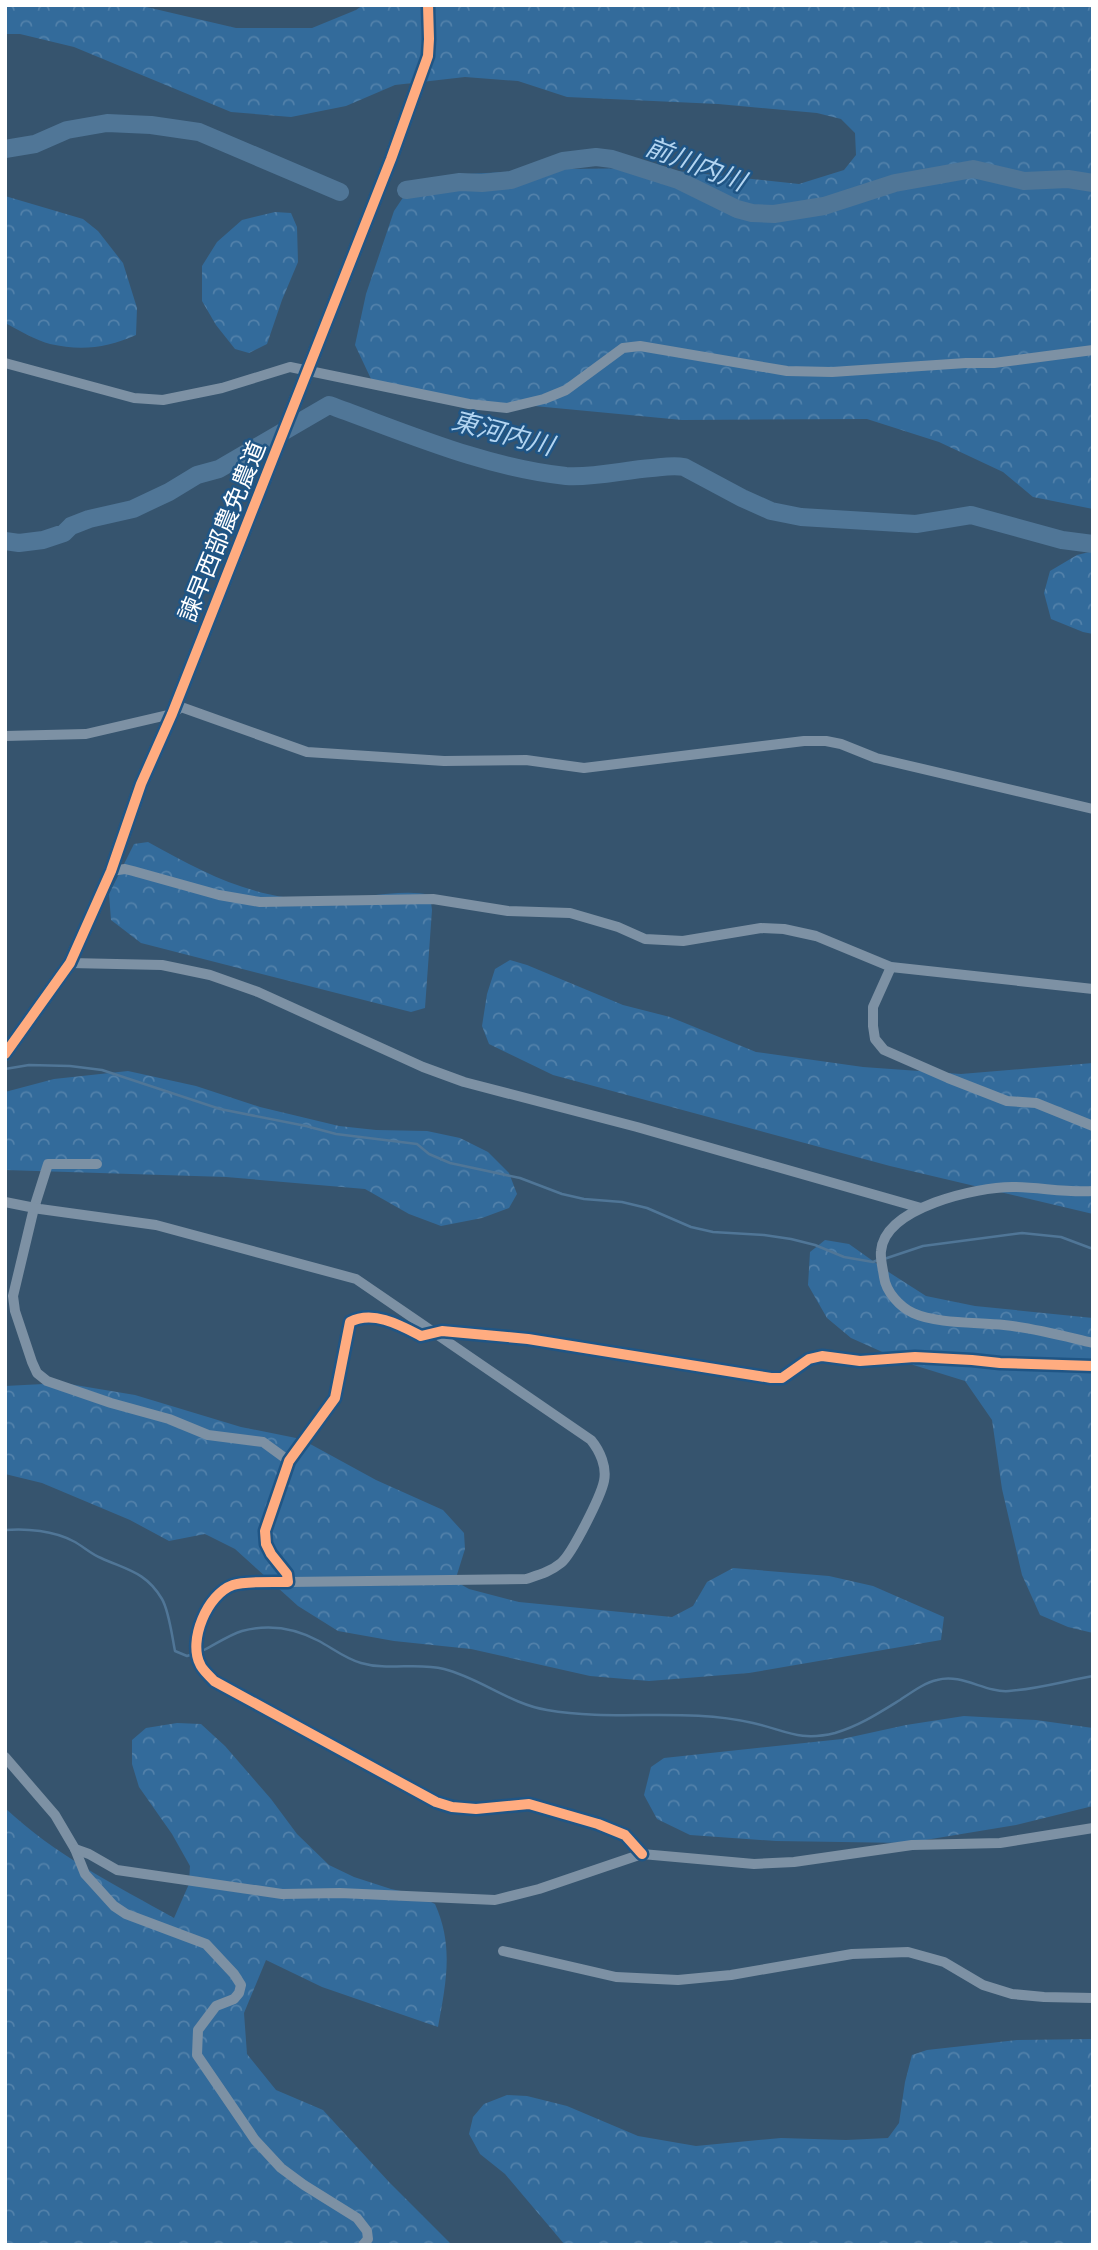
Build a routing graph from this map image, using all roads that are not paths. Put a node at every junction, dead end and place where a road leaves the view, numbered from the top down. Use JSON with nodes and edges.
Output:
{"nodes":[{"id":1,"x":428,"y":5,"type":"edge"},
{"id":2,"x":1093,"y":350,"type":"edge"},
{"id":3,"x":5,"y":363,"type":"edge"},
{"id":4,"x":308,"y":370,"type":"junction"},
{"id":5,"x":172,"y":714,"type":"junction"},
{"id":6,"x":5,"y":736,"type":"edge"},
{"id":7,"x":1093,"y":810,"type":"edge"},
{"id":8,"x":111,"y":871,"type":"junction"},
{"id":9,"x":70,"y":963,"type":"junction"},
{"id":10,"x":891,"y":967,"type":"junction"},
{"id":11,"x":1093,"y":989,"type":"edge"},
{"id":12,"x":5,"y":1054,"type":"edge"},
{"id":13,"x":1093,"y":1126,"type":"edge"},
{"id":14,"x":97,"y":1164,"type":"dead end"},
{"id":15,"x":1093,"y":1191,"type":"edge"},
{"id":16,"x":5,"y":1202,"type":"edge"},
{"id":17,"x":34,"y":1208,"type":"junction"},
{"id":18,"x":921,"y":1208,"type":"junction"},
{"id":19,"x":435,"y":1334,"type":"junction"},
{"id":20,"x":1093,"y":1343,"type":"edge"},
{"id":21,"x":1093,"y":1366,"type":"edge"},
{"id":22,"x":289,"y":1461,"type":"junction"},
{"id":23,"x":288,"y":1582,"type":"junction"},
{"id":24,"x":6,"y":1758,"type":"edge"},
{"id":25,"x":1093,"y":1828,"type":"edge"},
{"id":26,"x":75,"y":1849,"type":"junction"},
{"id":27,"x":642,"y":1854,"type":"junction"},
{"id":28,"x":503,"y":1951,"type":"dead end"},
{"id":29,"x":1093,"y":1998,"type":"edge"},
{"id":30,"x":363,"y":2245,"type":"edge"}],
"edges":[{"from":1,"to":4,"type":"street","name":"諫早西部農免農道"},
{"from":2,"to":4,"type":"street"},
{"from":3,"to":4,"type":"street"},
{"from":4,"to":5,"type":"street","name":"諫早西部農免農道"},
{"from":5,"to":6,"type":"street"},
{"from":5,"to":7,"type":"street"},
{"from":5,"to":8,"type":"street","name":"諫早西部農免農道"},
{"from":8,"to":9,"type":"street","name":"諫早西部農免農道"},
{"from":8,"to":10,"type":"street"},
{"from":9,"to":12,"type":"street","name":"諫早西部農免農道"},
{"from":9,"to":18,"type":"street"},
{"from":10,"to":11,"type":"street"},
{"from":10,"to":13,"type":"street"},
{"from":14,"to":17,"type":"street"},
{"from":15,"to":18,"type":"street"},
{"from":16,"to":17,"type":"street"},
{"from":17,"to":19,"type":"street"},
{"from":17,"to":22,"type":"street"},
{"from":18,"to":20,"type":"street"},
{"from":19,"to":21,"type":"street"},
{"from":19,"to":22,"type":"street"},
{"from":19,"to":23,"type":"street"},
{"from":22,"to":23,"type":"street"},
{"from":23,"to":27,"type":"street"},
{"from":24,"to":26,"type":"street"},
{"from":25,"to":27,"type":"street"},
{"from":26,"to":27,"type":"street"},
{"from":26,"to":30,"type":"street"},
{"from":28,"to":29,"type":"street"}]}
